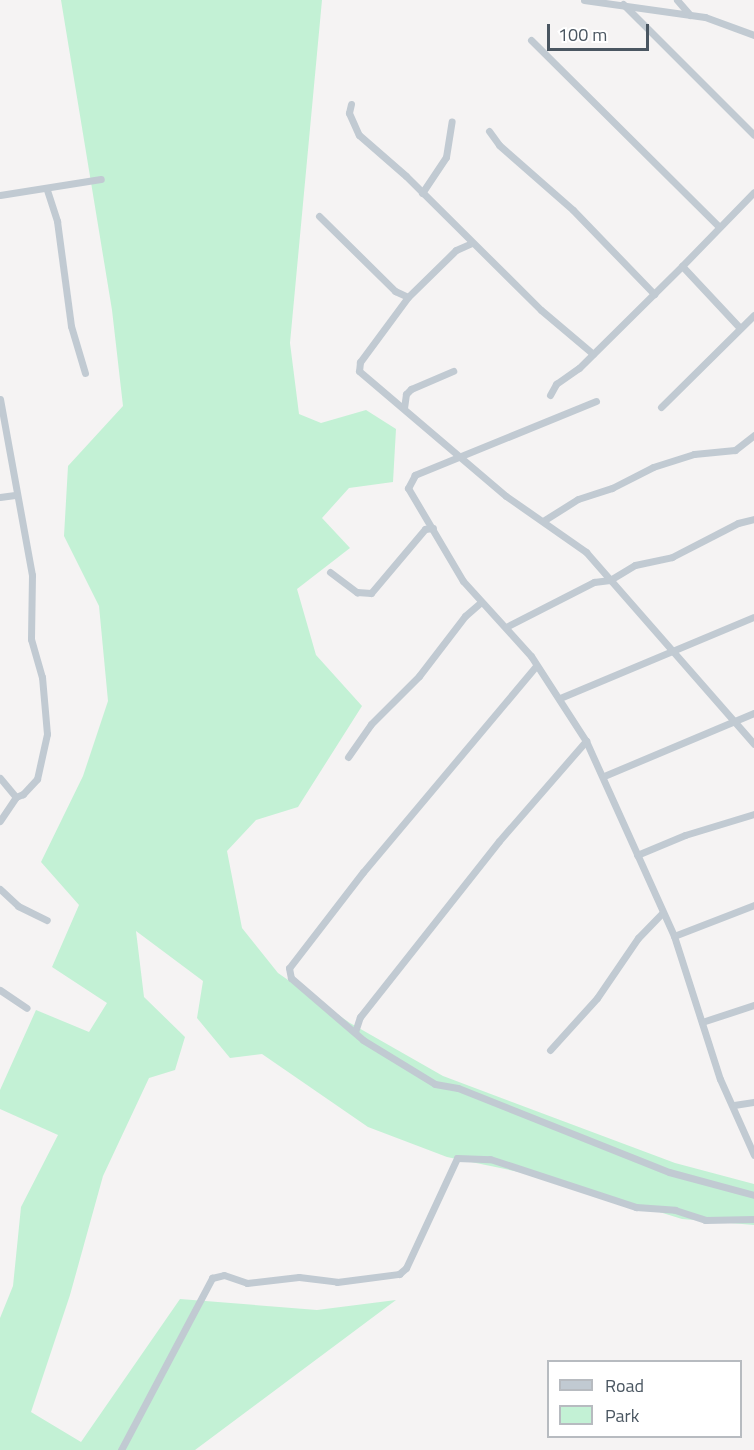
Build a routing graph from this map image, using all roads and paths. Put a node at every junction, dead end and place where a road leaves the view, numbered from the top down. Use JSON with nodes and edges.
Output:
{"nodes":[{"id":1,"x":584,"y":0,"type":"edge"},
{"id":2,"x":677,"y":0,"type":"edge"},
{"id":3,"x":623,"y":4,"type":"junction"},
{"id":4,"x":690,"y":15,"type":"junction"},
{"id":5,"x":754,"y":35,"type":"edge"},
{"id":6,"x":531,"y":40,"type":"dead end"},
{"id":7,"x":351,"y":104,"type":"dead end"},
{"id":8,"x":452,"y":121,"type":"dead end"},
{"id":9,"x":489,"y":131,"type":"dead end"},
{"id":10,"x":754,"y":135,"type":"edge"},
{"id":11,"x":100,"y":179,"type":"dead end"},
{"id":12,"x":47,"y":190,"type":"junction"},
{"id":13,"x":754,"y":192,"type":"edge"},
{"id":14,"x":422,"y":193,"type":"junction"},
{"id":15,"x":0,"y":195,"type":"edge"},
{"id":16,"x":320,"y":216,"type":"dead end"},
{"id":17,"x":719,"y":227,"type":"junction"},
{"id":18,"x":472,"y":243,"type":"junction"},
{"id":19,"x":682,"y":266,"type":"junction"},
{"id":20,"x":654,"y":294,"type":"junction"},
{"id":21,"x":408,"y":297,"type":"junction"},
{"id":22,"x":754,"y":315,"type":"edge"},
{"id":23,"x":740,"y":328,"type":"junction"},
{"id":24,"x":593,"y":354,"type":"junction"},
{"id":25,"x":453,"y":371,"type":"dead end"},
{"id":26,"x":85,"y":373,"type":"dead end"},
{"id":27,"x":550,"y":395,"type":"dead end"},
{"id":28,"x":0,"y":399,"type":"edge"},
{"id":29,"x":596,"y":400,"type":"dead end"},
{"id":30,"x":661,"y":407,"type":"dead end"},
{"id":31,"x":404,"y":408,"type":"junction"},
{"id":32,"x":754,"y":435,"type":"edge"},
{"id":33,"x":460,"y":456,"type":"junction"},
{"id":34,"x":15,"y":495,"type":"junction"},
{"id":35,"x":0,"y":497,"type":"edge"},
{"id":36,"x":754,"y":519,"type":"edge"},
{"id":37,"x":543,"y":521,"type":"junction"},
{"id":38,"x":434,"y":528,"type":"junction"},
{"id":39,"x":330,"y":572,"type":"dead end"},
{"id":40,"x":610,"y":580,"type":"junction"},
{"id":41,"x":480,"y":603,"type":"junction"},
{"id":42,"x":754,"y":617,"type":"edge"},
{"id":43,"x":506,"y":627,"type":"junction"},
{"id":44,"x":675,"y":651,"type":"junction"},
{"id":45,"x":536,"y":666,"type":"junction"},
{"id":46,"x":560,"y":698,"type":"junction"},
{"id":47,"x":754,"y":713,"type":"edge"},
{"id":48,"x":734,"y":721,"type":"junction"},
{"id":49,"x":586,"y":741,"type":"junction"},
{"id":50,"x":754,"y":744,"type":"edge"},
{"id":51,"x":348,"y":757,"type":"dead end"},
{"id":52,"x":604,"y":776,"type":"junction"},
{"id":53,"x":0,"y":778,"type":"edge"},
{"id":54,"x":16,"y":797,"type":"junction"},
{"id":55,"x":754,"y":814,"type":"edge"},
{"id":56,"x":0,"y":821,"type":"edge"},
{"id":57,"x":637,"y":855,"type":"junction"},
{"id":58,"x":0,"y":889,"type":"edge"},
{"id":59,"x":754,"y":905,"type":"edge"},
{"id":60,"x":662,"y":913,"type":"junction"},
{"id":61,"x":47,"y":921,"type":"dead end"},
{"id":62,"x":674,"y":936,"type":"junction"},
{"id":63,"x":0,"y":990,"type":"edge"},
{"id":64,"x":754,"y":1005,"type":"edge"},
{"id":65,"x":27,"y":1008,"type":"dead end"},
{"id":66,"x":702,"y":1022,"type":"junction"},
{"id":67,"x":355,"y":1032,"type":"junction"},
{"id":68,"x":550,"y":1050,"type":"dead end"},
{"id":69,"x":754,"y":1102,"type":"edge"},
{"id":70,"x":734,"y":1105,"type":"junction"},
{"id":71,"x":754,"y":1155,"type":"edge"},
{"id":72,"x":754,"y":1195,"type":"edge"},
{"id":73,"x":754,"y":1219,"type":"edge"},
{"id":74,"x":121,"y":1450,"type":"edge"}],
"edges":[{"from":1,"to":3,"type":"street"},
{"from":2,"to":4,"type":"street"},
{"from":3,"to":4,"type":"street"},
{"from":3,"to":10,"type":"street"},
{"from":4,"to":5,"type":"street"},
{"from":6,"to":17,"type":"street"},
{"from":7,"to":14,"type":"street"},
{"from":8,"to":14,"type":"street"},
{"from":9,"to":20,"type":"street"},
{"from":11,"to":12,"type":"street"},
{"from":12,"to":15,"type":"street"},
{"from":12,"to":26,"type":"street"},
{"from":13,"to":17,"type":"street"},
{"from":14,"to":18,"type":"street"},
{"from":16,"to":21,"type":"street"},
{"from":17,"to":19,"type":"street"},
{"from":18,"to":21,"type":"street"},
{"from":18,"to":24,"type":"street"},
{"from":19,"to":20,"type":"street"},
{"from":19,"to":23,"type":"street"},
{"from":20,"to":24,"type":"street"},
{"from":21,"to":31,"type":"street"},
{"from":22,"to":23,"type":"street"},
{"from":23,"to":30,"type":"street"},
{"from":24,"to":27,"type":"street"},
{"from":25,"to":31,"type":"street"},
{"from":28,"to":34,"type":"street"},
{"from":29,"to":33,"type":"street"},
{"from":31,"to":33,"type":"street"},
{"from":32,"to":37,"type":"street"},
{"from":33,"to":37,"type":"street"},
{"from":33,"to":38,"type":"street"},
{"from":34,"to":35,"type":"street"},
{"from":34,"to":54,"type":"street"},
{"from":36,"to":40,"type":"street"},
{"from":37,"to":40,"type":"street"},
{"from":38,"to":39,"type":"street"},
{"from":38,"to":41,"type":"street"},
{"from":40,"to":43,"type":"street"},
{"from":40,"to":44,"type":"street"},
{"from":41,"to":43,"type":"street"},
{"from":41,"to":51,"type":"street"},
{"from":42,"to":44,"type":"street"},
{"from":43,"to":45,"type":"street"},
{"from":44,"to":46,"type":"street"},
{"from":44,"to":48,"type":"street"},
{"from":45,"to":46,"type":"street"},
{"from":45,"to":67,"type":"street"},
{"from":46,"to":49,"type":"street"},
{"from":47,"to":48,"type":"street"},
{"from":48,"to":50,"type":"street"},
{"from":48,"to":52,"type":"street"},
{"from":49,"to":52,"type":"street"},
{"from":49,"to":67,"type":"street"},
{"from":52,"to":57,"type":"street"},
{"from":53,"to":54,"type":"street"},
{"from":54,"to":56,"type":"street"},
{"from":55,"to":57,"type":"street"},
{"from":57,"to":60,"type":"street"},
{"from":58,"to":61,"type":"street"},
{"from":59,"to":62,"type":"street"},
{"from":60,"to":62,"type":"street"},
{"from":60,"to":68,"type":"street"},
{"from":62,"to":66,"type":"street"},
{"from":63,"to":65,"type":"street"},
{"from":64,"to":66,"type":"street"},
{"from":66,"to":70,"type":"street"},
{"from":67,"to":72,"type":"street"},
{"from":69,"to":70,"type":"street"},
{"from":70,"to":71,"type":"street"},
{"from":73,"to":74,"type":"street"}]}
